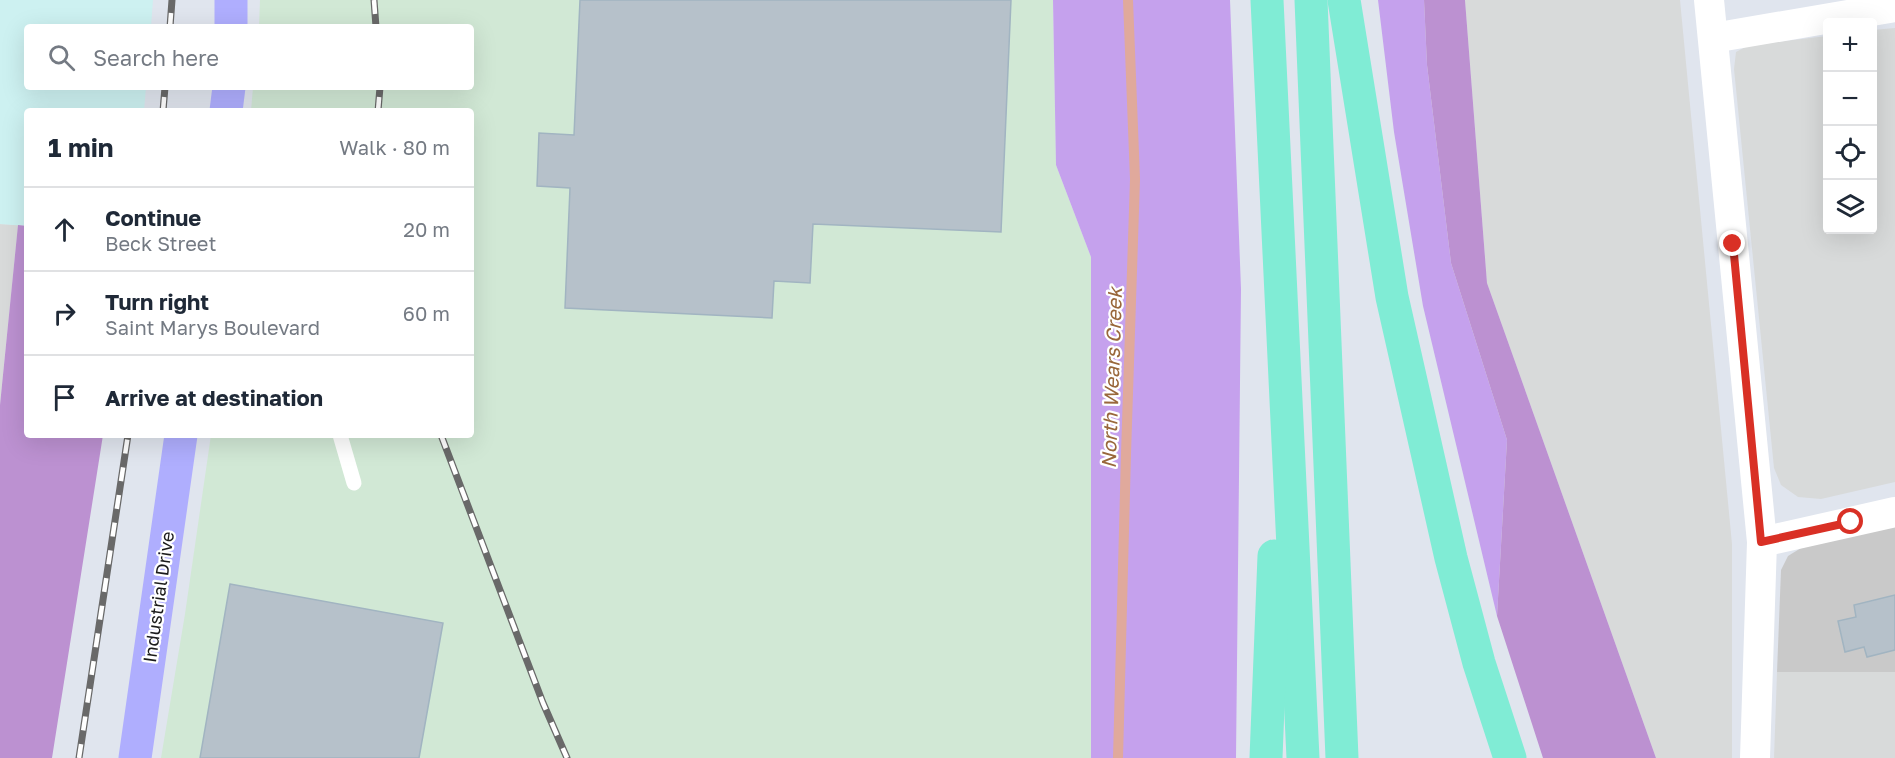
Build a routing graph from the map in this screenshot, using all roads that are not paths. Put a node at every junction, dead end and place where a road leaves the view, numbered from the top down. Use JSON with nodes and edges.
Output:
{"nodes":[{"id":1,"x":231,"y":0,"type":"edge"},
{"id":2,"x":1267,"y":0,"type":"edge"},
{"id":3,"x":1311,"y":0,"type":"edge"},
{"id":4,"x":1344,"y":0,"type":"edge"},
{"id":5,"x":1709,"y":0,"type":"edge"},
{"id":6,"x":1895,"y":7,"type":"edge"},
{"id":7,"x":231,"y":24,"type":"edge"},
{"id":8,"x":1713,"y":38,"type":"junction"},
{"id":9,"x":229,"y":90,"type":"edge"},
{"id":10,"x":226,"y":108,"type":"edge"},
{"id":11,"x":1283,"y":326,"type":"junction"},
{"id":12,"x":181,"y":438,"type":"edge"},
{"id":13,"x":341,"y":438,"type":"edge"},
{"id":14,"x":354,"y":483,"type":"dead end"},
{"id":15,"x":1895,"y":512,"type":"edge"},
{"id":16,"x":1761,"y":542,"type":"junction"},
{"id":17,"x":135,"y":758,"type":"edge"},
{"id":18,"x":1266,"y":758,"type":"edge"},
{"id":19,"x":1303,"y":758,"type":"edge"},
{"id":20,"x":1342,"y":758,"type":"edge"},
{"id":21,"x":1510,"y":758,"type":"edge"},
{"id":22,"x":1755,"y":758,"type":"edge"}],
"edges":[{"from":1,"to":7,"type":"main road"},
{"from":2,"to":11,"type":"highway"},
{"from":3,"to":20,"type":"highway"},
{"from":4,"to":21,"type":"highway"},
{"from":5,"to":8,"type":"street"},
{"from":6,"to":8,"type":"street"},
{"from":8,"to":16,"type":"street"},
{"from":9,"to":10,"type":"main road"},
{"from":11,"to":18,"type":"highway"},
{"from":11,"to":19,"type":"highway"},
{"from":12,"to":17,"type":"main road","name":"Industrial Drive"},
{"from":13,"to":14,"type":"lane"},
{"from":15,"to":16,"type":"street"},
{"from":16,"to":22,"type":"street"}]}
